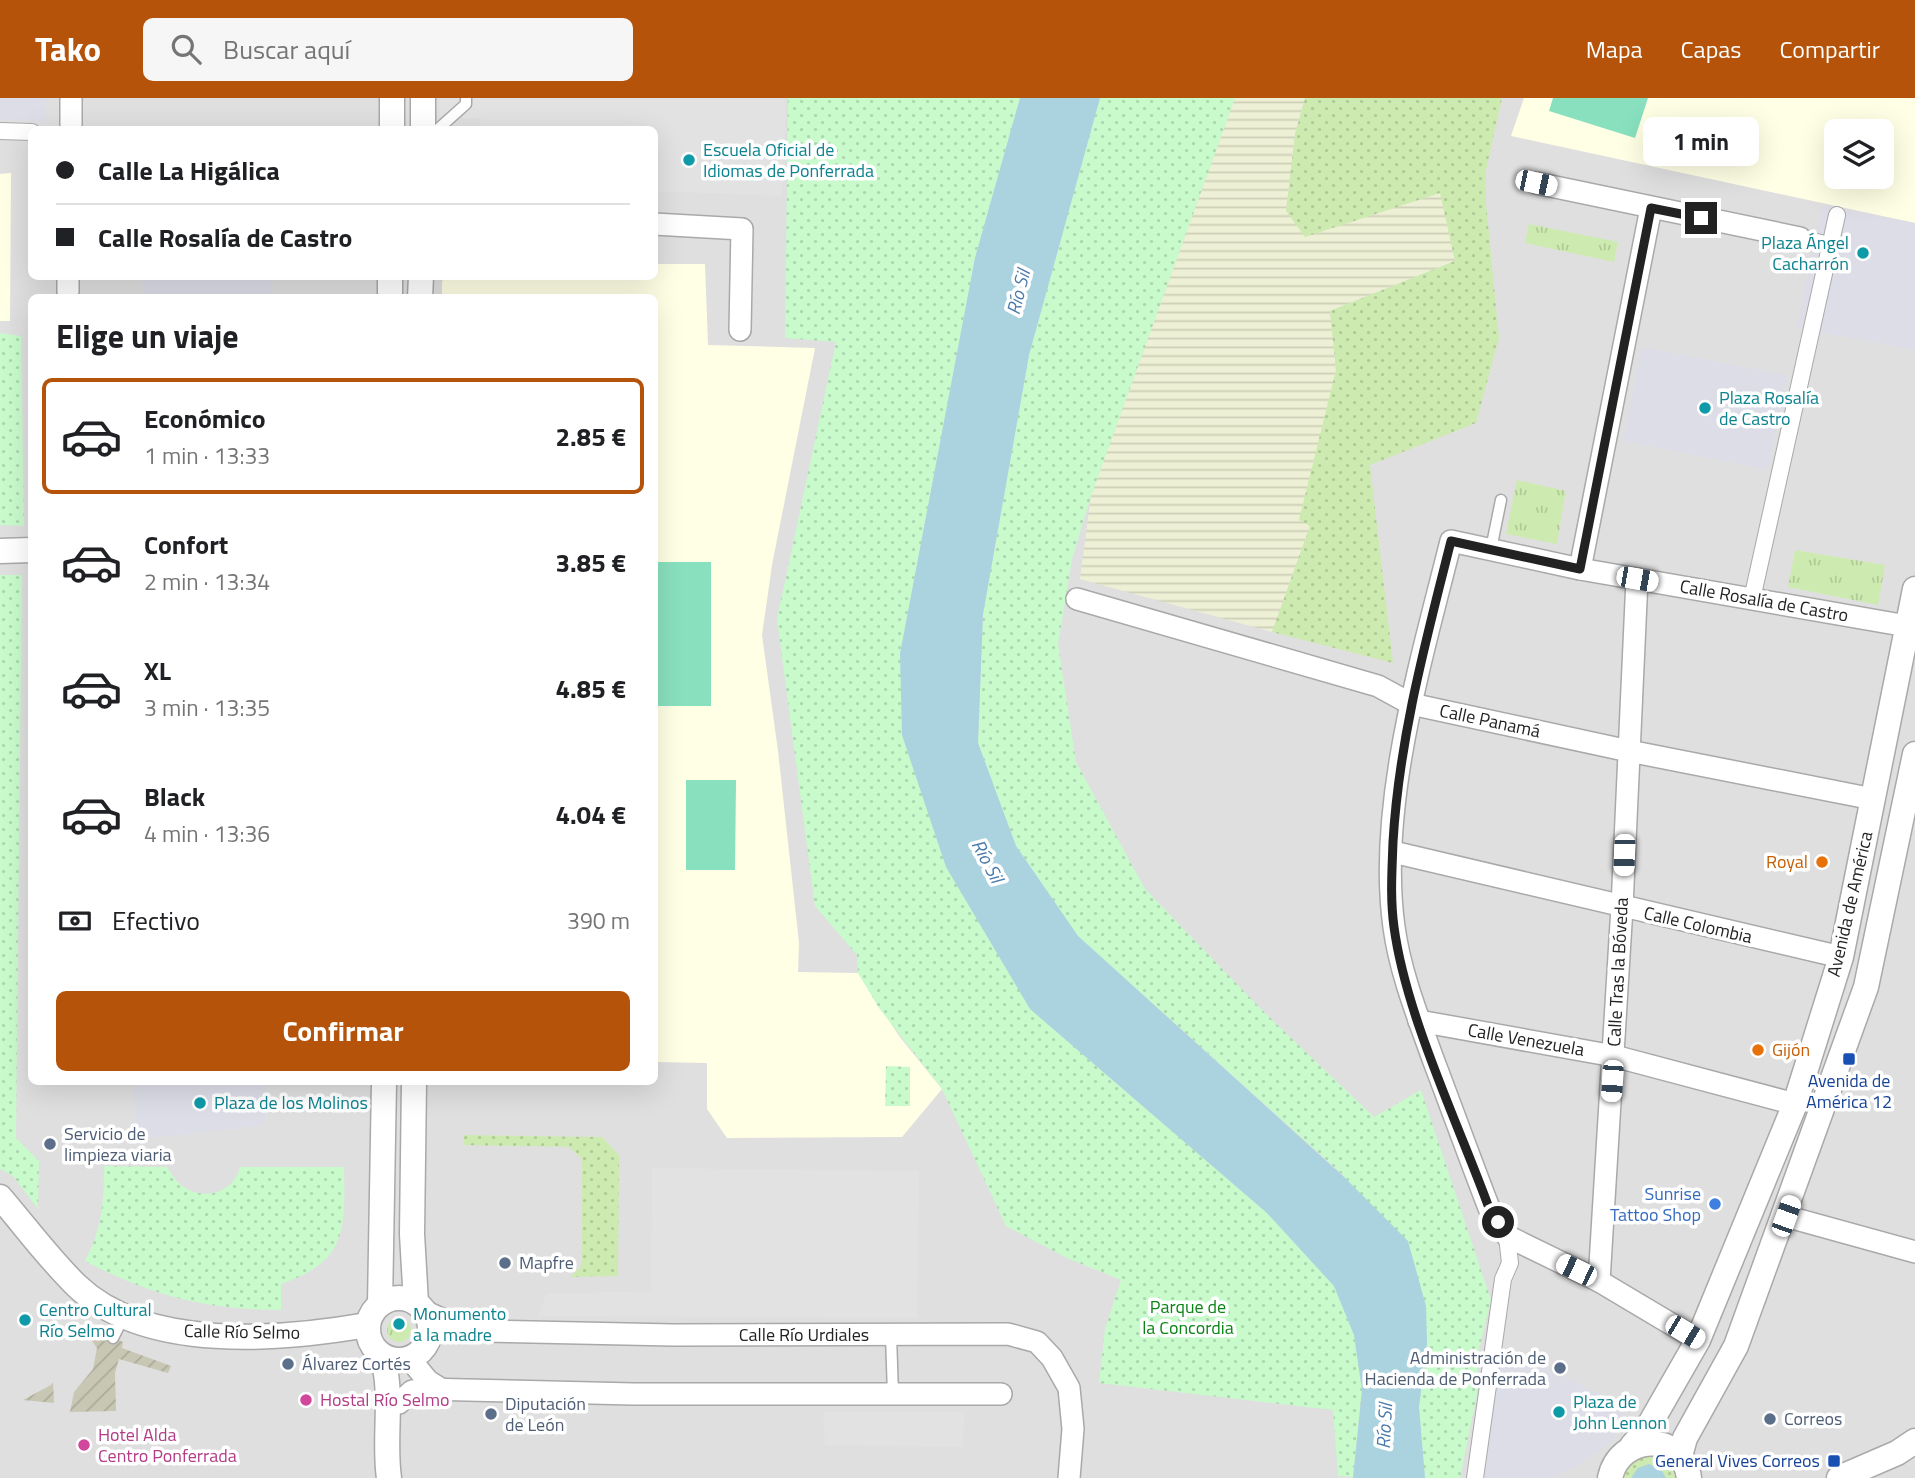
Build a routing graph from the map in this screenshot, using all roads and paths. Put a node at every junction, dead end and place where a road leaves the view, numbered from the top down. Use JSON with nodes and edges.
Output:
{"nodes":[{"id":1,"x":71,"y":98,"type":"edge"},
{"id":2,"x":392,"y":98,"type":"edge"},
{"id":3,"x":423,"y":98,"type":"edge"},
{"id":4,"x":466,"y":98,"type":"edge"},
{"id":5,"x":71,"y":126,"type":"edge"},
{"id":6,"x":392,"y":126,"type":"edge"},
{"id":7,"x":423,"y":126,"type":"edge"},
{"id":8,"x":441,"y":126,"type":"edge"},
{"id":9,"x":0,"y":131,"type":"edge"},
{"id":10,"x":28,"y":132,"type":"edge"},
{"id":11,"x":1536,"y":183,"type":"dead end"},
{"id":12,"x":1651,"y":208,"type":"junction"},
{"id":13,"x":1837,"y":215,"type":"dead end"},
{"id":14,"x":658,"y":224,"type":"edge"},
{"id":15,"x":1800,"y":238,"type":"joint"},
{"id":16,"x":1829,"y":245,"type":"junction"},
{"id":17,"x":740,"y":330,"type":"dead end"},
{"id":18,"x":1500,"y":499,"type":"dead end"},
{"id":19,"x":1491,"y":549,"type":"junction"},
{"id":20,"x":28,"y":550,"type":"edge"},
{"id":21,"x":0,"y":551,"type":"edge"},
{"id":22,"x":1580,"y":569,"type":"junction"},
{"id":23,"x":1637,"y":579,"type":"junction"},
{"id":24,"x":1915,"y":589,"type":"edge"},
{"id":25,"x":1077,"y":599,"type":"dead end"},
{"id":26,"x":1752,"y":599,"type":"junction"},
{"id":27,"x":1911,"y":627,"type":"edge"},
{"id":28,"x":1411,"y":704,"type":"junction"},
{"id":29,"x":1629,"y":751,"type":"junction"},
{"id":30,"x":1915,"y":754,"type":"edge"},
{"id":31,"x":1872,"y":799,"type":"junction"},
{"id":32,"x":1910,"y":809,"type":"edge"},
{"id":33,"x":1393,"y":852,"type":"junction"},
{"id":34,"x":1622,"y":907,"type":"junction"},
{"id":35,"x":1841,"y":957,"type":"junction"},
{"id":36,"x":1419,"y":1021,"type":"junction"},
{"id":37,"x":1614,"y":1056,"type":"junction"},
{"id":38,"x":384,"y":1085,"type":"edge"},
{"id":39,"x":414,"y":1085,"type":"edge"},
{"id":40,"x":1796,"y":1104,"type":"junction"},
{"id":41,"x":1767,"y":1175,"type":"junction"},
{"id":42,"x":1797,"y":1184,"type":"junction"},
{"id":43,"x":0,"y":1197,"type":"edge"},
{"id":44,"x":1786,"y":1216,"type":"junction"},
{"id":45,"x":1745,"y":1233,"type":"junction"},
{"id":46,"x":1507,"y":1236,"type":"junction"},
{"id":47,"x":1775,"y":1242,"type":"junction"},
{"id":48,"x":1915,"y":1252,"type":"edge"},
{"id":49,"x":1599,"y":1282,"type":"junction"},
{"id":50,"x":380,"y":1304,"type":"junction"},
{"id":51,"x":421,"y":1308,"type":"junction"},
{"id":52,"x":368,"y":1325,"type":"junction"},
{"id":53,"x":891,"y":1335,"type":"junction"},
{"id":54,"x":1698,"y":1340,"type":"junction"},
{"id":55,"x":399,"y":1372,"type":"junction"},
{"id":56,"x":444,"y":1391,"type":"junction"},
{"id":57,"x":1002,"y":1394,"type":"dead end"},
{"id":58,"x":893,"y":1395,"type":"junction"},
{"id":59,"x":1915,"y":1441,"type":"edge"},
{"id":60,"x":1632,"y":1446,"type":"junction"},
{"id":61,"x":1685,"y":1467,"type":"edge"},
{"id":62,"x":1605,"y":1475,"type":"edge"},
{"id":63,"x":389,"y":1478,"type":"edge"},
{"id":64,"x":408,"y":1478,"type":"edge"},
{"id":65,"x":1069,"y":1478,"type":"edge"},
{"id":66,"x":1475,"y":1478,"type":"edge"},
{"id":67,"x":1839,"y":1478,"type":"edge"}],
"edges":[{"from":1,"to":5,"type":"street"},
{"from":2,"to":6,"type":"street"},
{"from":3,"to":7,"type":"street"},
{"from":4,"to":8,"type":"lane"},
{"from":9,"to":10,"type":"street"},
{"from":11,"to":12,"type":"street"},
{"from":12,"to":15,"type":"street"},
{"from":12,"to":22,"type":"street"},
{"from":13,"to":16,"type":"street"},
{"from":14,"to":17,"type":"street"},
{"from":15,"to":16,"type":"street"},
{"from":16,"to":26,"type":"street"},
{"from":18,"to":19,"type":"lane"},
{"from":19,"to":22,"type":"street","name":"Calle Rosalía de Castro"},
{"from":19,"to":28,"type":"street","name":"Calle Rosalía de Castro"},
{"from":20,"to":21,"type":"street"},
{"from":22,"to":23,"type":"street","name":"Calle Rosalía de Castro"},
{"from":23,"to":26,"type":"street","name":"Calle Rosalía de Castro"},
{"from":23,"to":29,"type":"street","name":"Calle Tras la Bóveda"},
{"from":24,"to":27,"type":"street","name":"Avenida de América"},
{"from":25,"to":28,"type":"street","name":"Calle Panamá"},
{"from":26,"to":27,"type":"street","name":"Calle Rosalía de Castro"},
{"from":27,"to":31,"type":"street","name":"Avenida de América"},
{"from":28,"to":29,"type":"street","name":"Calle Panamá"},
{"from":28,"to":33,"type":"street"},
{"from":29,"to":31,"type":"street","name":"Calle Panamá"},
{"from":29,"to":34,"type":"street","name":"Calle Tras la Bóveda"},
{"from":30,"to":32,"type":"street","name":"Avenida de América"},
{"from":31,"to":35,"type":"street","name":"Avenida de América"},
{"from":32,"to":42,"type":"street","name":"Avenida de América"},
{"from":33,"to":34,"type":"street","name":"Calle Colombia"},
{"from":33,"to":36,"type":"street"},
{"from":34,"to":35,"type":"street","name":"Calle Colombia"},
{"from":34,"to":37,"type":"street","name":"Calle Tras la Bóveda"},
{"from":35,"to":40,"type":"street","name":"Avenida de América"},
{"from":36,"to":37,"type":"street","name":"Calle Venezuela"},
{"from":36,"to":46,"type":"street"},
{"from":37,"to":40,"type":"street","name":"Calle Venezuela"},
{"from":37,"to":49,"type":"street","name":"Calle Tras la Bóveda"},
{"from":38,"to":50,"type":"street"},
{"from":39,"to":51,"type":"street"},
{"from":40,"to":41,"type":"street","name":"Avenida de América"},
{"from":41,"to":42,"type":"street"},
{"from":41,"to":45,"type":"street","name":"Avenida de América"},
{"from":42,"to":44,"type":"street","name":"Avenida de América"},
{"from":43,"to":52,"type":"street","name":"Calle Río Selmo"},
{"from":44,"to":47,"type":"street","name":"Avenida de América"},
{"from":44,"to":48,"type":"street"},
{"from":45,"to":47,"type":"street"},
{"from":45,"to":54,"type":"street","name":"Avenida de América"},
{"from":46,"to":49,"type":"street"},
{"from":46,"to":66,"type":"street"},
{"from":47,"to":61,"type":"street","name":"Avenida de América"},
{"from":49,"to":54,"type":"street"},
{"from":50,"to":51,"type":"street"},
{"from":50,"to":52,"type":"street"},
{"from":51,"to":53,"type":"street","name":"Calle Río Urdiales"},
{"from":51,"to":55,"type":"street"},
{"from":52,"to":55,"type":"street"},
{"from":53,"to":58,"type":"lane"},
{"from":53,"to":65,"type":"street","name":"Calle Río Urdiales"},
{"from":54,"to":60,"type":"street","name":"Avenida de América"},
{"from":55,"to":56,"type":"street"},
{"from":55,"to":56,"type":"street"},
{"from":55,"to":63,"type":"street"},
{"from":55,"to":64,"type":"street"},
{"from":56,"to":58,"type":"street"},
{"from":57,"to":58,"type":"street"},
{"from":59,"to":67,"type":"street"},
{"from":60,"to":61,"type":"street"},
{"from":60,"to":62,"type":"street","name":"Avenida de América"}]}
